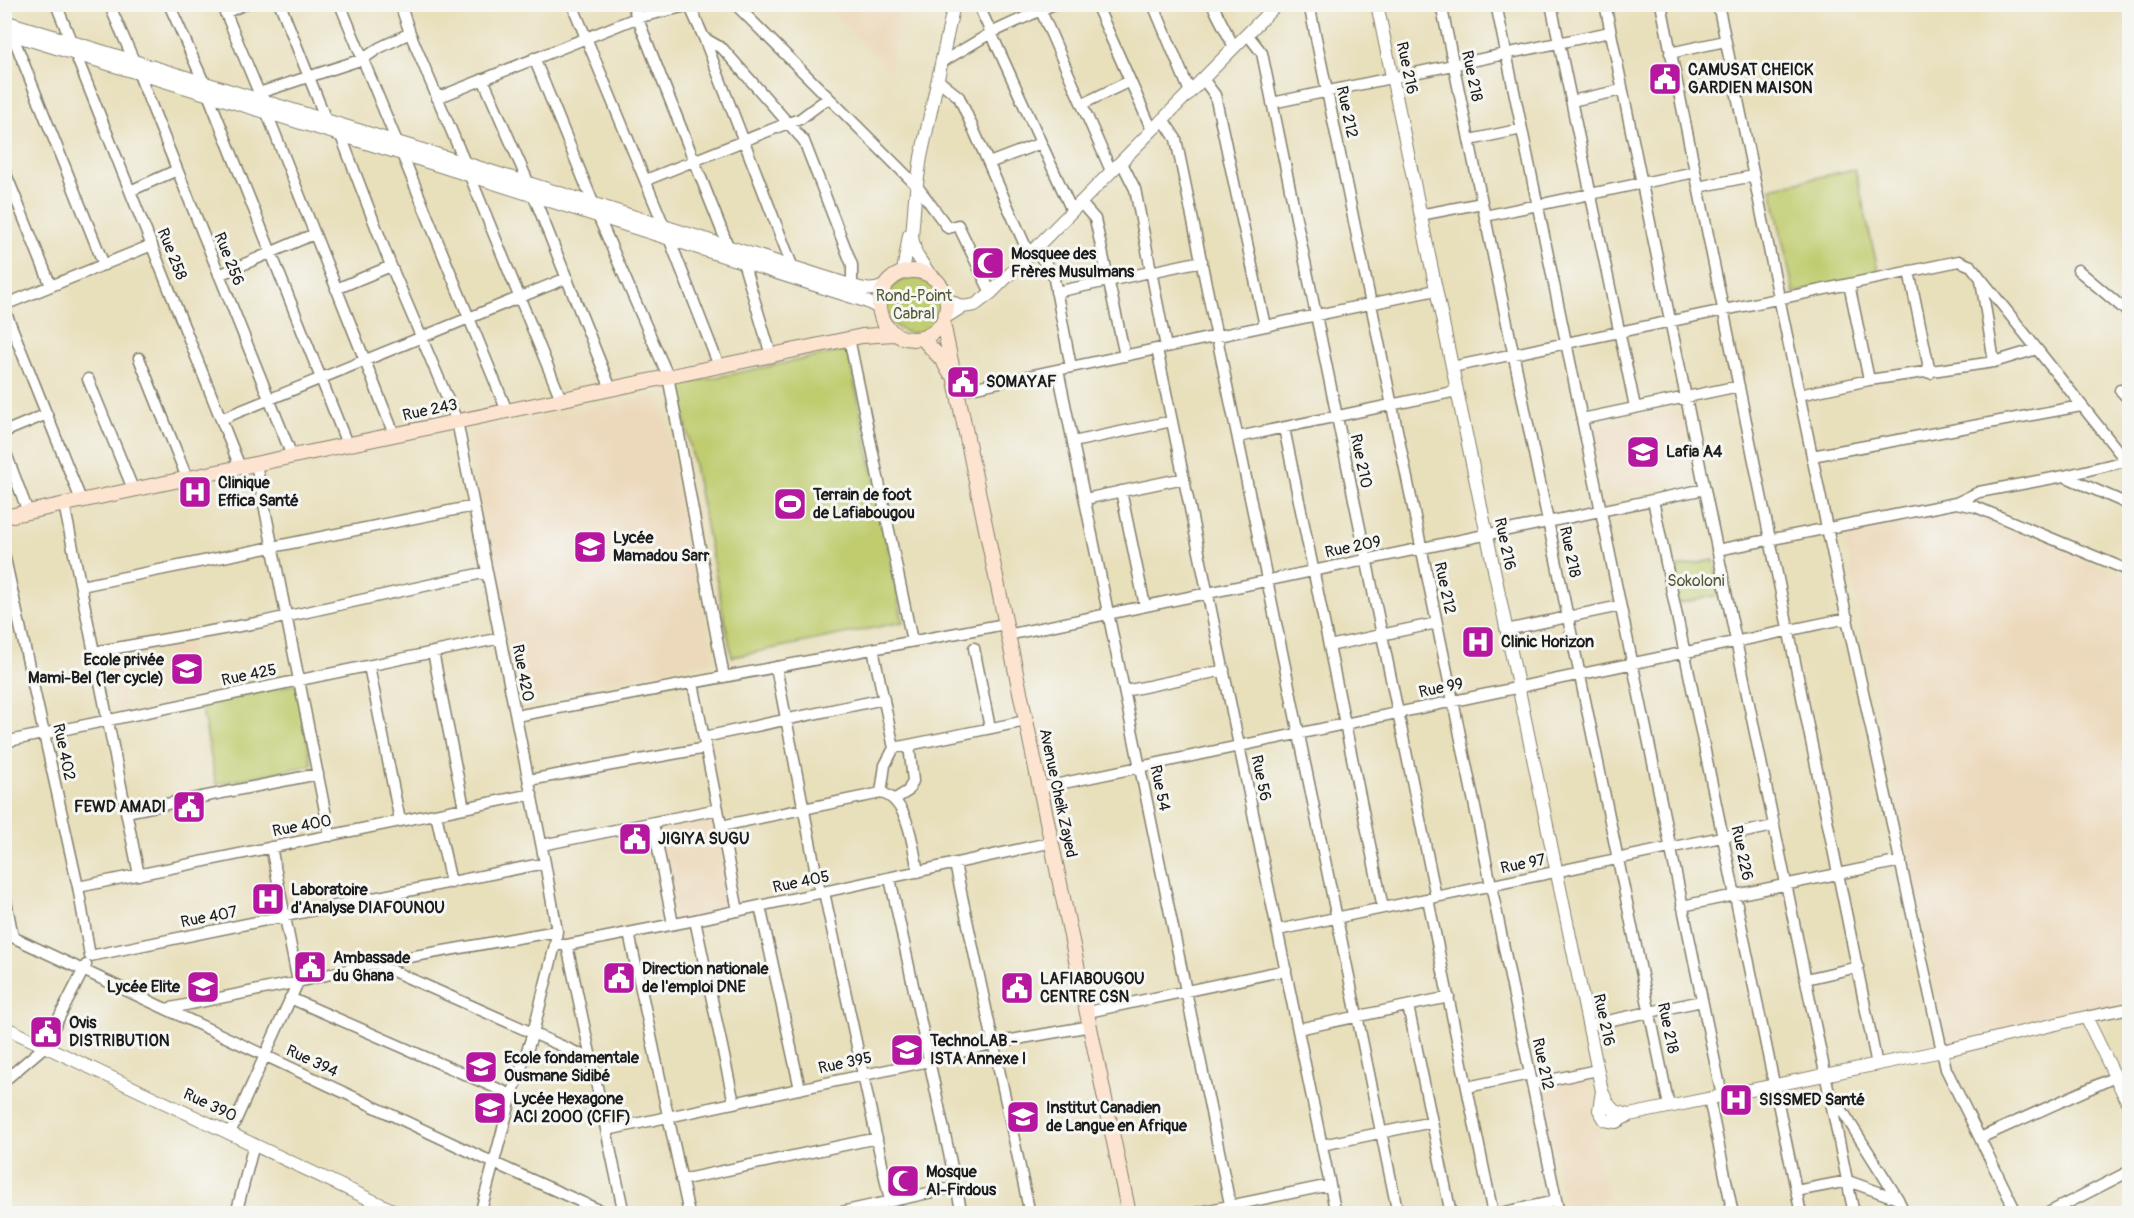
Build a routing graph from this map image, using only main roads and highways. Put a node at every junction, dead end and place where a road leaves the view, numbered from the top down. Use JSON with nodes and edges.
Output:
{"nodes":[{"id":1,"x":879,"y":310,"type":"junction"},
{"id":2,"x":944,"y":320,"type":"junction"},
{"id":3,"x":894,"y":334,"type":"junction"},
{"id":4,"x":856,"y":337,"type":"junction"},
{"id":5,"x":923,"y":339,"type":"junction"},
{"id":6,"x":955,"y":385,"type":"junction"},
{"id":7,"x":4,"y":517,"type":"edge"},
{"id":8,"x":1130,"y":1214,"type":"edge"}],
"edges":[{"from":1,"to":2,"type":"main road"},
{"from":1,"to":3,"type":"main road"},
{"from":1,"to":4,"type":"main road"},
{"from":2,"to":5,"type":"main road"},
{"from":2,"to":6,"type":"main road","name":"Avenue Cheik Zayed"},
{"from":3,"to":4,"type":"main road","name":"Rue 243"},
{"from":3,"to":5,"type":"main road"},
{"from":4,"to":7,"type":"main road","name":"Rue 243"},
{"from":5,"to":6,"type":"main road","name":"Avenue Cheik Zayed"},
{"from":6,"to":8,"type":"main road","name":"Avenue Cheik Zayed"}]}
